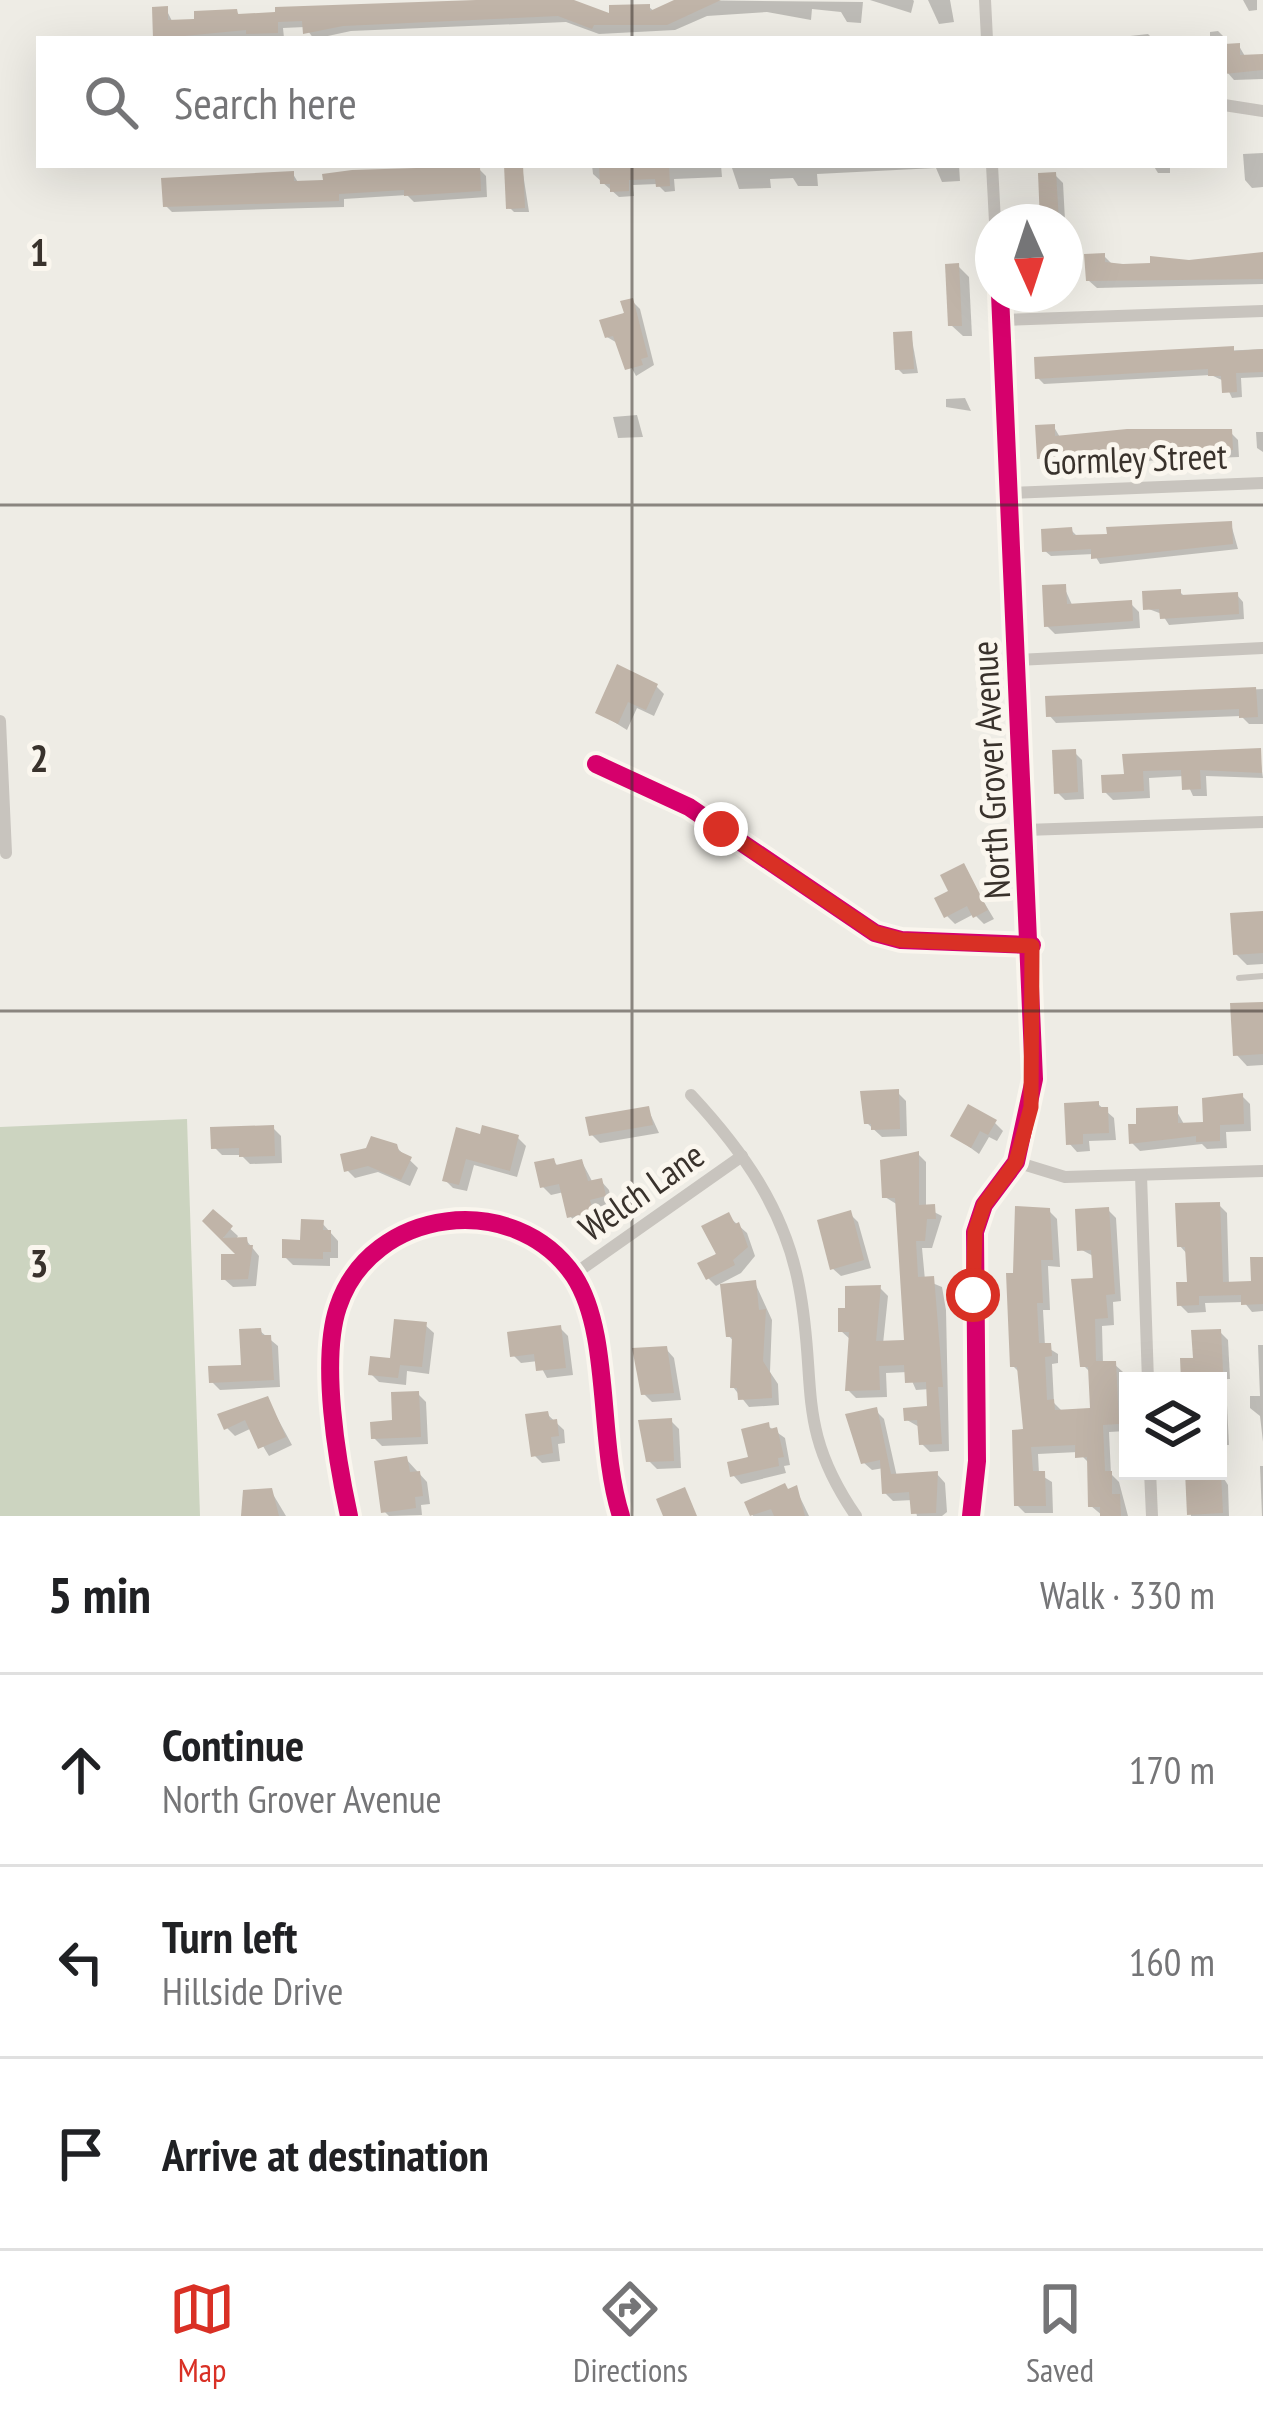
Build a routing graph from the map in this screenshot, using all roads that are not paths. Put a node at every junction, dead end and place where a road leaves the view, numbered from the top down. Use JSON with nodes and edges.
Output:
{"nodes":[{"id":1,"x":985,"y":0,"type":"edge"},
{"id":2,"x":987,"y":36,"type":"edge"},
{"id":3,"x":1227,"y":106,"type":"edge"},
{"id":4,"x":1263,"y":111,"type":"edge"},
{"id":5,"x":992,"y":168,"type":"edge"},
{"id":6,"x":994,"y":204,"type":"edge"},
{"id":7,"x":1263,"y":311,"type":"edge"},
{"id":8,"x":1001,"y":312,"type":"edge"},
{"id":9,"x":1001,"y":320,"type":"junction"},
{"id":10,"x":1263,"y":484,"type":"edge"},
{"id":11,"x":1010,"y":493,"type":"junction"},
{"id":12,"x":1263,"y":648,"type":"edge"},
{"id":13,"x":1017,"y":660,"type":"junction"},
{"id":14,"x":0,"y":721,"type":"edge"},
{"id":15,"x":596,"y":764,"type":"dead end"},
{"id":16,"x":1263,"y":822,"type":"edge"},
{"id":17,"x":1025,"y":830,"type":"junction"},
{"id":18,"x":6,"y":853,"type":"dead end"},
{"id":19,"x":1032,"y":946,"type":"junction"},
{"id":20,"x":1263,"y":976,"type":"edge"},
{"id":21,"x":1239,"y":978,"type":"dead end"},
{"id":22,"x":691,"y":1095,"type":"dead end"},
{"id":23,"x":742,"y":1156,"type":"junction"},
{"id":24,"x":1016,"y":1162,"type":"junction"},
{"id":25,"x":1263,"y":1171,"type":"edge"},
{"id":26,"x":1141,"y":1175,"type":"junction"},
{"id":27,"x":573,"y":1275,"type":"junction"},
{"id":28,"x":1148,"y":1372,"type":"edge"},
{"id":29,"x":1150,"y":1480,"type":"edge"},
{"id":30,"x":349,"y":1516,"type":"edge"},
{"id":31,"x":621,"y":1516,"type":"edge"},
{"id":32,"x":856,"y":1516,"type":"edge"},
{"id":33,"x":971,"y":1516,"type":"edge"},
{"id":34,"x":1152,"y":1516,"type":"edge"}],
"edges":[{"from":1,"to":2,"type":"street"},
{"from":3,"to":4,"type":"street"},
{"from":5,"to":6,"type":"street"},
{"from":7,"to":9,"type":"street"},
{"from":8,"to":9,"type":"street","name":"North Grover Avenue"},
{"from":9,"to":11,"type":"street","name":"North Grover Avenue"},
{"from":10,"to":11,"type":"street","name":"Gormley Street"},
{"from":11,"to":13,"type":"street","name":"North Grover Avenue"},
{"from":12,"to":13,"type":"street"},
{"from":13,"to":17,"type":"street","name":"North Grover Avenue"},
{"from":14,"to":18,"type":"street"},
{"from":15,"to":19,"type":"street"},
{"from":16,"to":17,"type":"street"},
{"from":17,"to":19,"type":"street","name":"North Grover Avenue"},
{"from":19,"to":24,"type":"street","name":"North Grover Avenue"},
{"from":20,"to":21,"type":"lane"},
{"from":22,"to":23,"type":"street"},
{"from":23,"to":27,"type":"street","name":"Welch Lane"},
{"from":23,"to":32,"type":"street"},
{"from":24,"to":26,"type":"street"},
{"from":24,"to":33,"type":"street","name":"North Grover Avenue"},
{"from":25,"to":26,"type":"street"},
{"from":26,"to":28,"type":"street"},
{"from":27,"to":30,"type":"street"},
{"from":27,"to":31,"type":"street"},
{"from":29,"to":34,"type":"street"}]}
